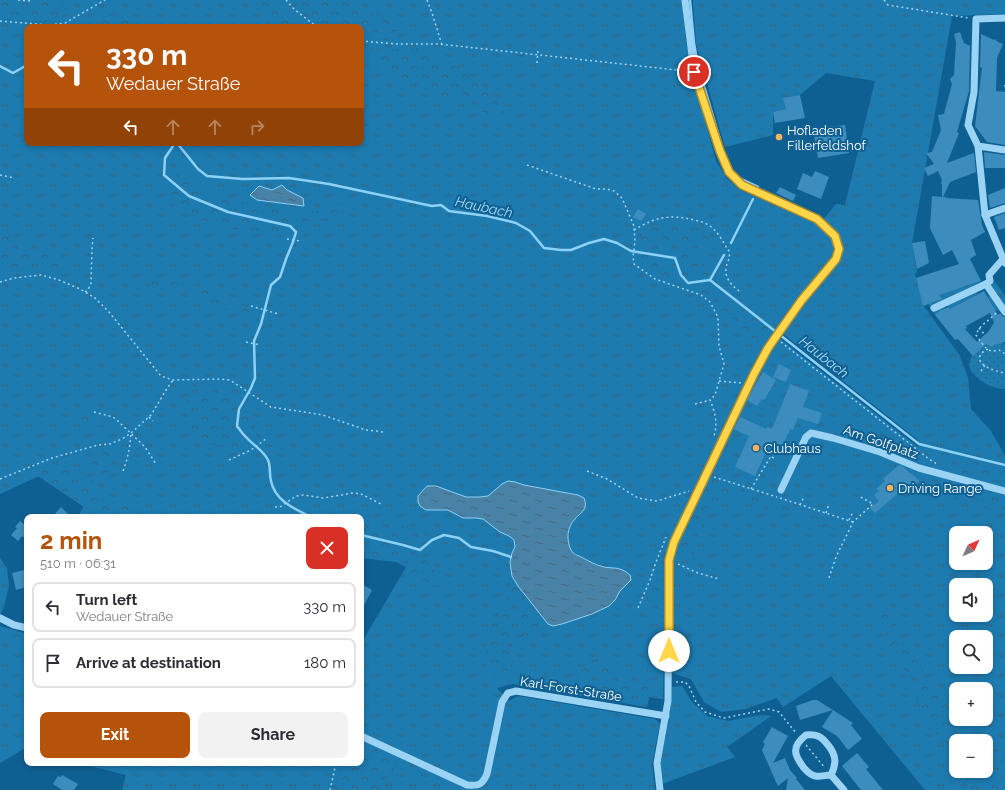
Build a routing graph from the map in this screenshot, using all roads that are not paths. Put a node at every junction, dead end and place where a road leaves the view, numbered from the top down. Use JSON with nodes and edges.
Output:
{"nodes":[{"id":1,"x":685,"y":0,"type":"edge"},
{"id":2,"x":1005,"y":18,"type":"edge"},
{"id":3,"x":978,"y":146,"type":"junction"},
{"id":4,"x":1005,"y":150,"type":"edge"},
{"id":5,"x":1005,"y":208,"type":"edge"},
{"id":6,"x":985,"y":215,"type":"junction"},
{"id":7,"x":1004,"y":261,"type":"edge"},
{"id":8,"x":986,"y":284,"type":"junction"},
{"id":9,"x":934,"y":308,"type":"dead end"},
{"id":10,"x":1003,"y":309,"type":"edge"},
{"id":11,"x":781,"y":490,"type":"dead end"},
{"id":12,"x":1005,"y":491,"type":"edge"},
{"id":13,"x":0,"y":618,"type":"edge"},
{"id":14,"x":24,"y":627,"type":"edge"},
{"id":15,"x":666,"y":716,"type":"junction"},
{"id":16,"x":364,"y":737,"type":"edge"},
{"id":17,"x":831,"y":775,"type":"junction"},
{"id":18,"x":660,"y":790,"type":"edge"},
{"id":19,"x":844,"y":790,"type":"edge"}],
"edges":[{"from":1,"to":15,"type":"street"},
{"from":2,"to":3,"type":"street"},
{"from":3,"to":4,"type":"street"},
{"from":3,"to":6,"type":"street"},
{"from":5,"to":6,"type":"street"},
{"from":6,"to":7,"type":"street"},
{"from":7,"to":8,"type":"street"},
{"from":8,"to":9,"type":"street"},
{"from":8,"to":10,"type":"street"},
{"from":11,"to":12,"type":"street","name":"Am Golfplatz"},
{"from":13,"to":14,"type":"street"},
{"from":15,"to":16,"type":"street","name":"Karl-Forst-Straße"},
{"from":15,"to":18,"type":"street"},
{"from":17,"to":17,"type":"street"},
{"from":17,"to":19,"type":"street"}]}
